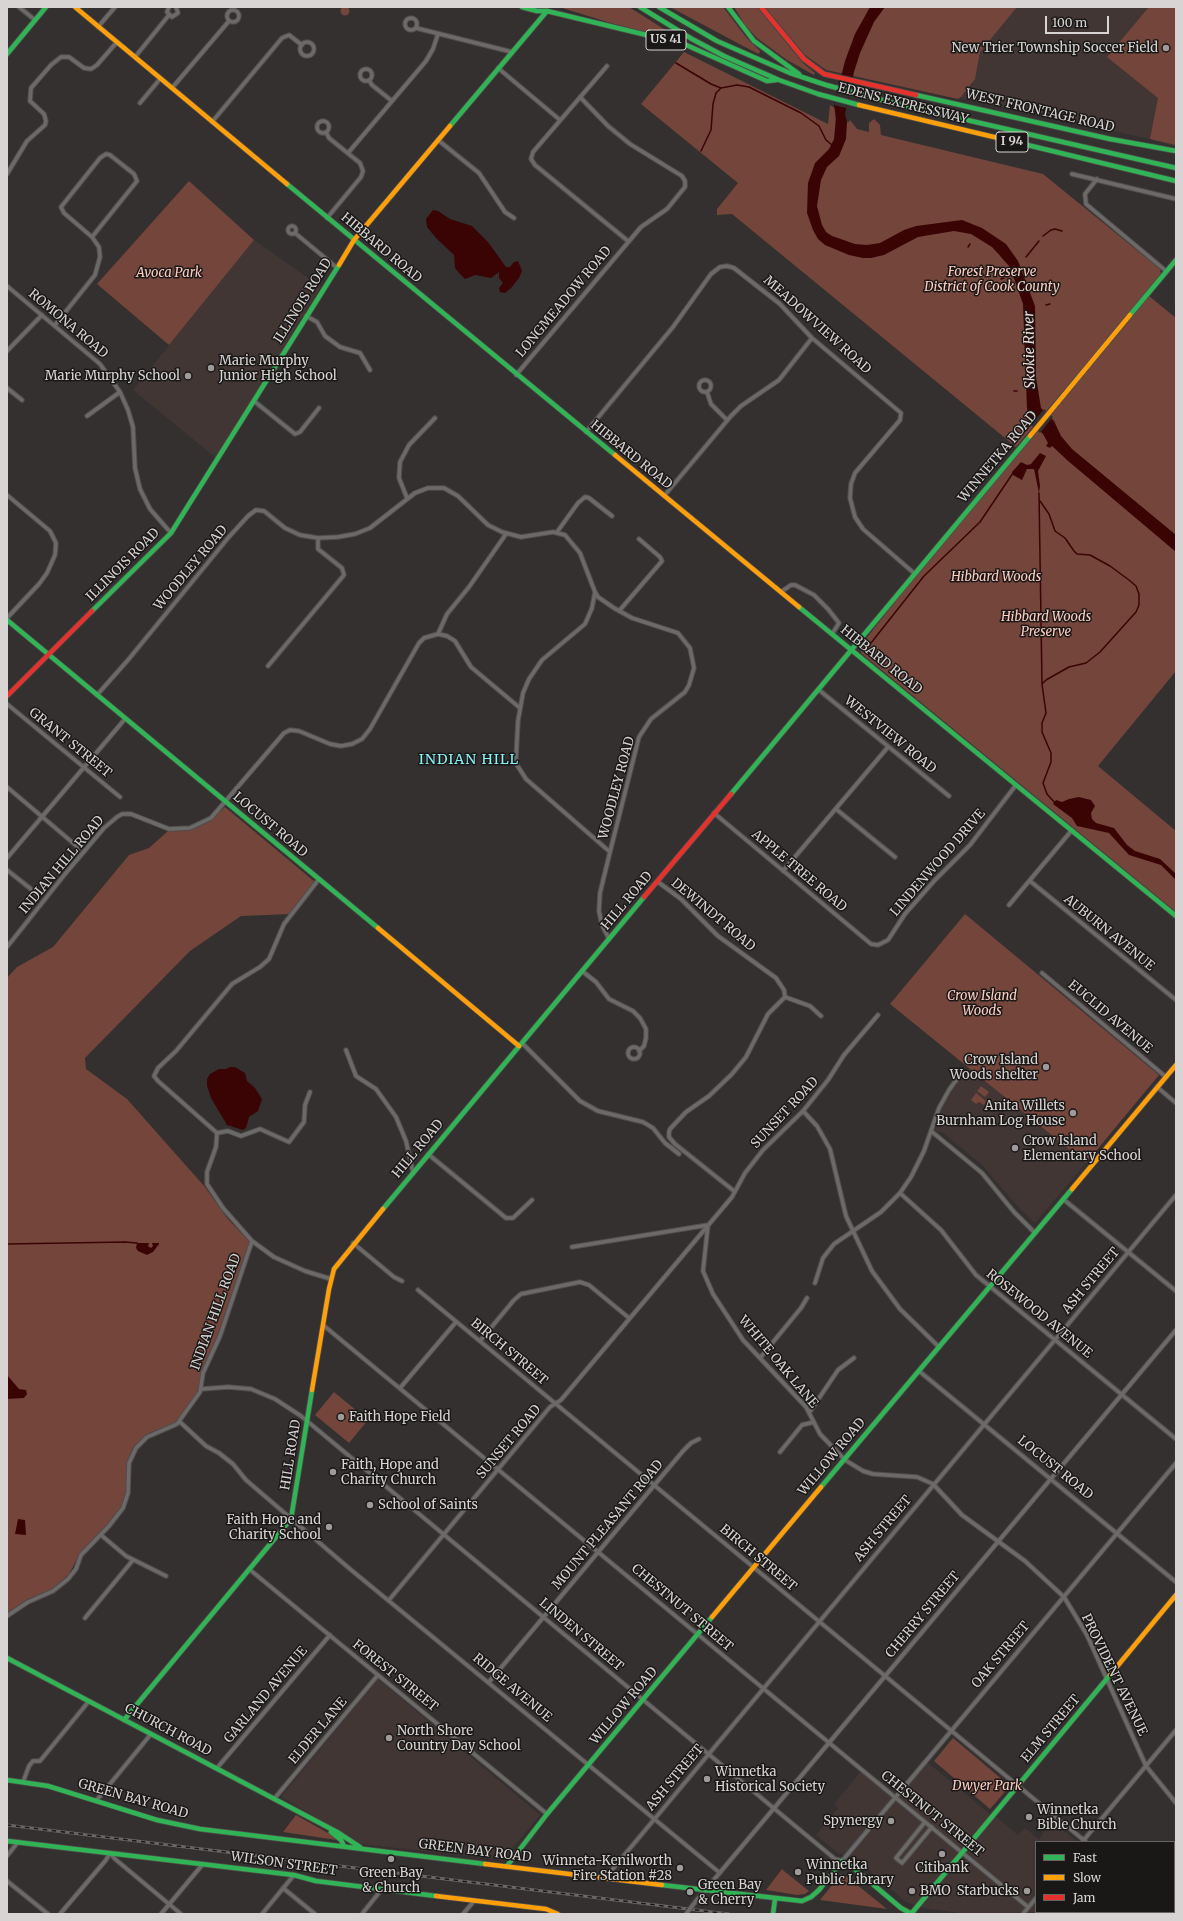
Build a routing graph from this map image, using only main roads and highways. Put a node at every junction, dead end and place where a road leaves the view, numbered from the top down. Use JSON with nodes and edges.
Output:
{"nodes":[{"id":1,"x":46,"y":7,"type":"edge"},
{"id":2,"x":74,"y":7,"type":"edge"},
{"id":3,"x":522,"y":7,"type":"edge"},
{"id":4,"x":543,"y":7,"type":"edge"},
{"id":5,"x":640,"y":7,"type":"edge"},
{"id":6,"x":659,"y":7,"type":"edge"},
{"id":7,"x":728,"y":7,"type":"edge"},
{"id":8,"x":761,"y":7,"type":"edge"},
{"id":9,"x":547,"y":11,"type":"junction"},
{"id":10,"x":7,"y":54,"type":"edge"},
{"id":11,"x":803,"y":78,"type":"junction"},
{"id":12,"x":779,"y":80,"type":"junction"},
{"id":13,"x":1176,"y":151,"type":"edge"},
{"id":14,"x":1176,"y":168,"type":"edge"},
{"id":15,"x":1176,"y":181,"type":"edge"},
{"id":16,"x":354,"y":240,"type":"junction"},
{"id":17,"x":1176,"y":260,"type":"edge"},
{"id":18,"x":7,"y":619,"type":"edge"},
{"id":19,"x":852,"y":650,"type":"junction"},
{"id":20,"x":49,"y":655,"type":"junction"},
{"id":21,"x":7,"y":696,"type":"edge"},
{"id":22,"x":1176,"y":916,"type":"edge"},
{"id":23,"x":521,"y":1044,"type":"junction"},
{"id":24,"x":1176,"y":1065,"type":"edge"},
{"id":25,"x":1176,"y":1596,"type":"edge"},
{"id":26,"x":7,"y":1658,"type":"edge"},
{"id":27,"x":124,"y":1720,"type":"junction"},
{"id":28,"x":7,"y":1780,"type":"edge"},
{"id":29,"x":318,"y":1823,"type":"junction"},
{"id":30,"x":7,"y":1841,"type":"edge"},
{"id":31,"x":344,"y":1846,"type":"junction"},
{"id":32,"x":361,"y":1848,"type":"junction"},
{"id":33,"x":507,"y":1866,"type":"junction"},
{"id":34,"x":775,"y":1899,"type":"junction"},
{"id":35,"x":774,"y":1912,"type":"edge"},
{"id":36,"x":558,"y":1914,"type":"edge"},
{"id":37,"x":911,"y":1914,"type":"edge"}],
"edges":[{"from":1,"to":10,"type":"main road"},
{"from":2,"to":16,"type":"main road","name":"HIBBARD ROAD"},
{"from":3,"to":9,"type":"main road","number":"US 41"},
{"from":4,"to":9,"type":"main road"},
{"from":5,"to":12,"type":"main road","name":"EDENS EXPRESSWAY","number":"I 94"},
{"from":6,"to":11,"type":"main road","name":"EDENS EXPRESSWAY","number":"I 94"},
{"from":7,"to":11,"type":"main road"},
{"from":8,"to":13,"type":"main road","name":"WEST FRONTAGE ROAD"},
{"from":9,"to":12,"type":"main road","number":"US 41"},
{"from":9,"to":16,"type":"main road","name":"ILLINOIS ROAD"},
{"from":11,"to":14,"type":"main road","name":"EDENS EXPRESSWAY","number":"I 94"},
{"from":12,"to":15,"type":"main road","name":"EDENS EXPRESSWAY","number":"I 94"},
{"from":16,"to":19,"type":"main road","name":"HIBBARD ROAD"},
{"from":16,"to":20,"type":"main road","name":"ILLINOIS ROAD"},
{"from":17,"to":19,"type":"main road","name":"WINNETKA ROAD"},
{"from":18,"to":20,"type":"main road","name":"LOCUST ROAD"},
{"from":19,"to":22,"type":"main road","name":"HIBBARD ROAD"},
{"from":19,"to":23,"type":"main road","name":"HILL ROAD"},
{"from":20,"to":21,"type":"main road","name":"ILLINOIS ROAD"},
{"from":20,"to":23,"type":"main road","name":"LOCUST ROAD"},
{"from":23,"to":27,"type":"main road","name":"HILL ROAD"},
{"from":24,"to":33,"type":"main road","name":"WILLOW ROAD"},
{"from":25,"to":37,"type":"main road","name":"ELM STREET"},
{"from":26,"to":27,"type":"main road","name":"CHURCH ROAD"},
{"from":27,"to":29,"type":"main road","name":"CHURCH ROAD"},
{"from":28,"to":31,"type":"main road","name":"GREEN BAY ROAD"},
{"from":29,"to":31,"type":"main road","name":"CHURCH ROAD"},
{"from":29,"to":32,"type":"main road","name":"CHURCH ROAD"},
{"from":30,"to":36,"type":"main road","name":"WILSON STREET"},
{"from":31,"to":32,"type":"main road","name":"GREEN BAY ROAD"},
{"from":32,"to":33,"type":"main road","name":"GREEN BAY ROAD"},
{"from":33,"to":34,"type":"main road","name":"GREEN BAY ROAD"},
{"from":34,"to":35,"type":"main road"},
{"from":34,"to":37,"type":"main road","name":"GREEN BAY ROAD"}]}
